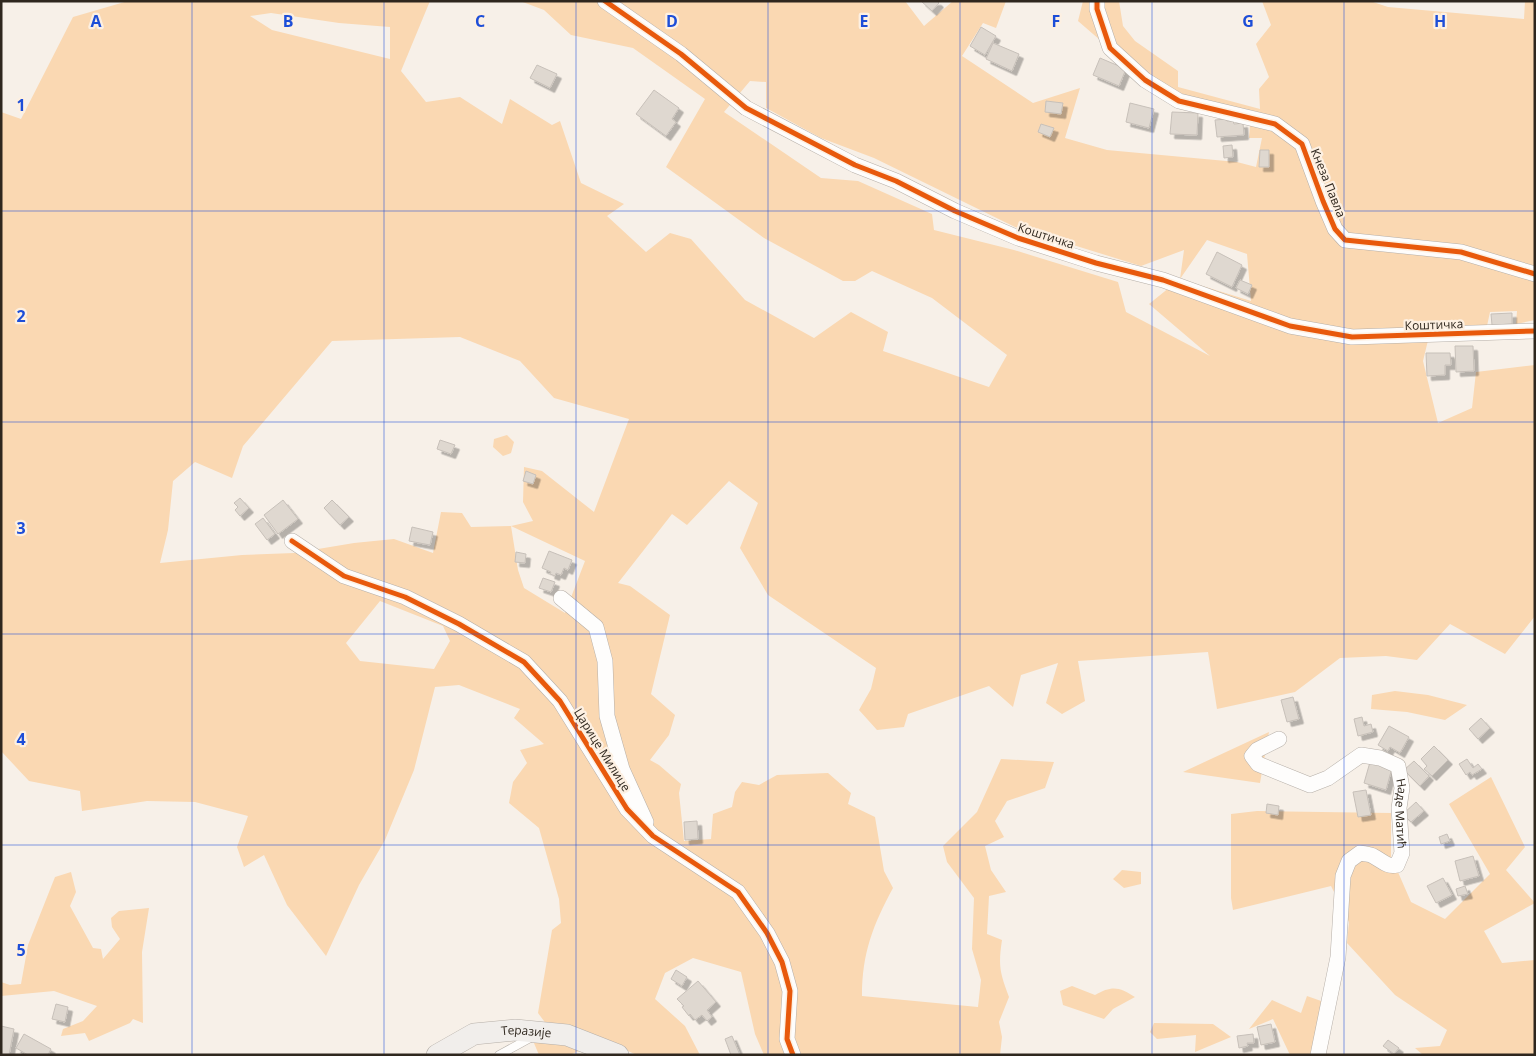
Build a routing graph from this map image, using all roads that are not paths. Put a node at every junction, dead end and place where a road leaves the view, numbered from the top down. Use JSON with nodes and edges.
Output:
{"nodes":[{"id":1,"x":605,"y":1,"type":"edge"},
{"id":2,"x":1097,"y":1,"type":"edge"},
{"id":3,"x":1535,"y":274,"type":"edge"},
{"id":4,"x":1535,"y":331,"type":"edge"},
{"id":5,"x":292,"y":541,"type":"dead end"},
{"id":6,"x":561,"y":598,"type":"dead end"},
{"id":7,"x":1279,"y":739,"type":"dead end"},
{"id":8,"x":653,"y":836,"type":"junction"},
{"id":9,"x":540,"y":1032,"type":"junction"},
{"id":10,"x":437,"y":1055,"type":"edge"},
{"id":11,"x":499,"y":1055,"type":"edge"},
{"id":12,"x":618,"y":1055,"type":"edge"},
{"id":13,"x":793,"y":1055,"type":"edge"},
{"id":14,"x":1318,"y":1055,"type":"edge"}],
"edges":[{"from":1,"to":4,"type":"street","name":"Коштичка"},
{"from":2,"to":3,"type":"street","name":"Кнеза Павла"},
{"from":5,"to":8,"type":"street","name":"Царице Милице"},
{"from":6,"to":8,"type":"street","name":"Царице Милице"},
{"from":7,"to":14,"type":"street","name":"Наде Матић"},
{"from":8,"to":13,"type":"street","name":"Царице Милице"},
{"from":9,"to":10,"type":"street","name":"Теразије"},
{"from":9,"to":11,"type":"lane"},
{"from":9,"to":12,"type":"street","name":"Теразије"}]}
